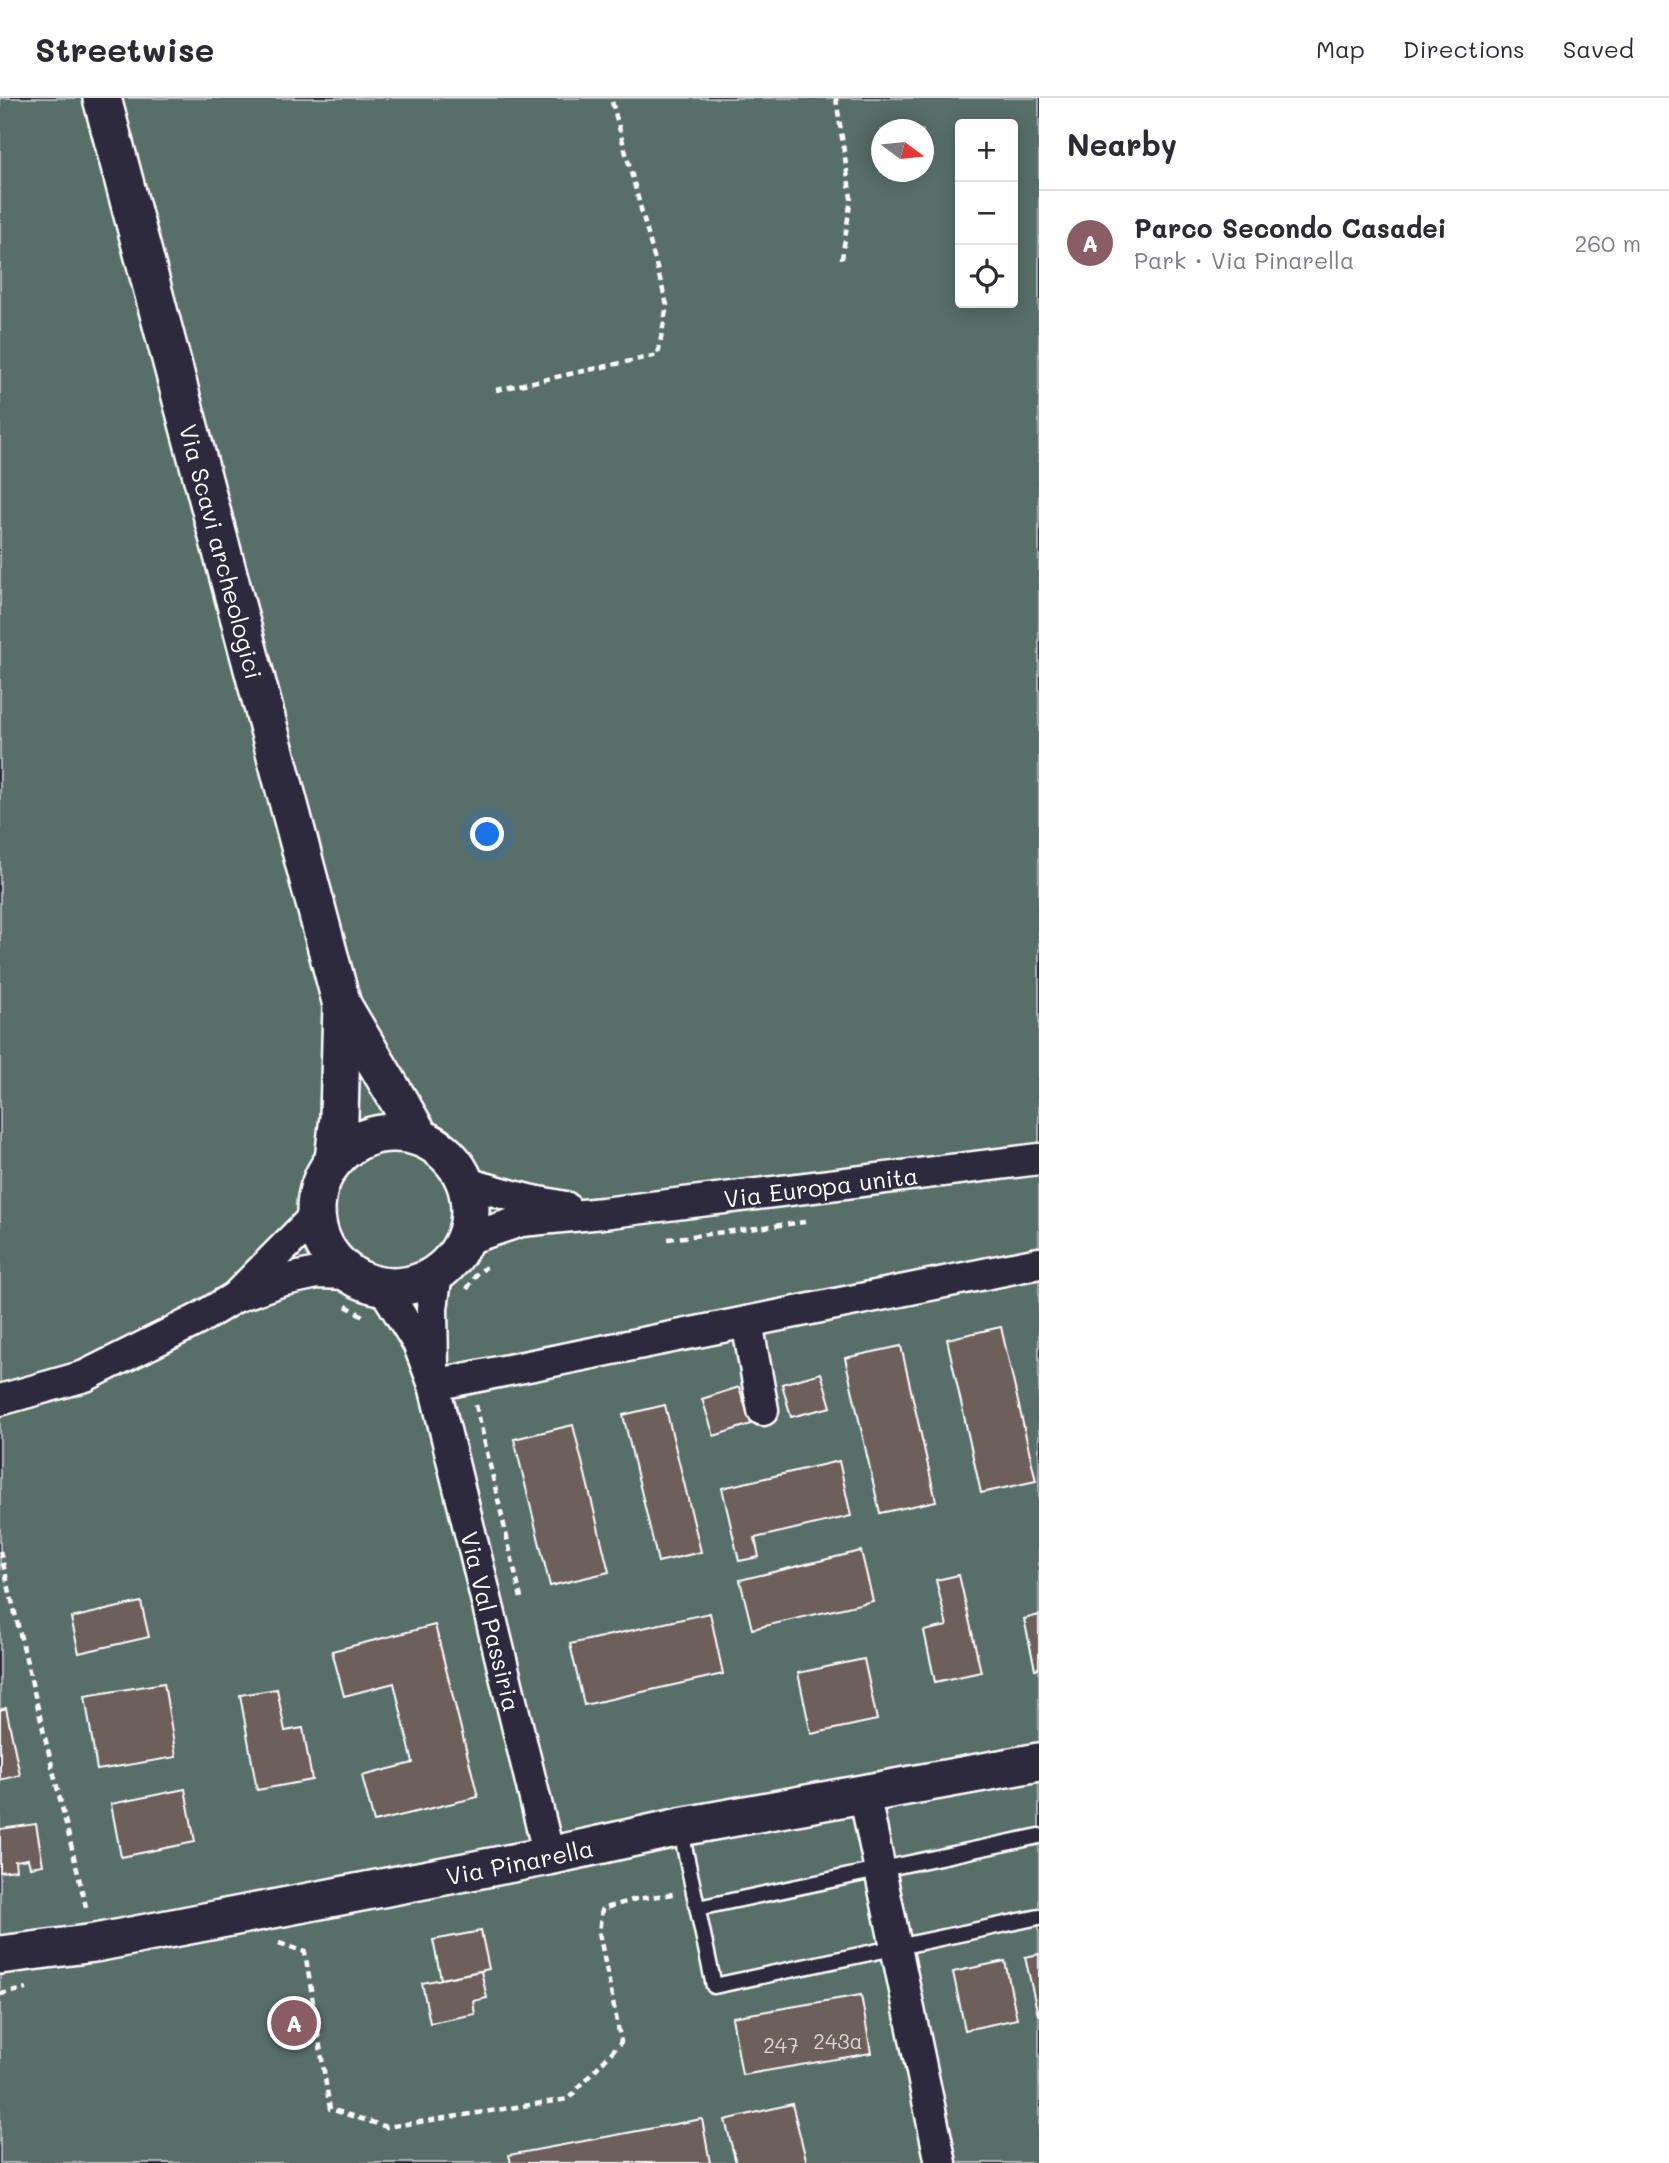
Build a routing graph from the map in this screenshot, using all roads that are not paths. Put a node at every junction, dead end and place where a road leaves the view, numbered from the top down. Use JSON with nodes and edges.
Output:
{"nodes":[{"id":1,"x":102,"y":98,"type":"edge"},
{"id":2,"x":342,"y":1005,"type":"junction"},
{"id":3,"x":420,"y":1137,"type":"junction"},
{"id":4,"x":1039,"y":1159,"type":"edge"},
{"id":5,"x":334,"y":1160,"type":"junction"},
{"id":6,"x":466,"y":1183,"type":"junction"},
{"id":7,"x":603,"y":1213,"type":"junction"},
{"id":8,"x":316,"y":1215,"type":"junction"},
{"id":9,"x":478,"y":1252,"type":"junction"},
{"id":10,"x":1039,"y":1263,"type":"edge"},
{"id":11,"x":449,"y":1285,"type":"junction"},
{"id":12,"x":359,"y":1289,"type":"junction"},
{"id":13,"x":234,"y":1297,"type":"junction"},
{"id":14,"x":747,"y":1322,"type":"junction"},
{"id":15,"x":435,"y":1385,"type":"junction"},
{"id":16,"x":0,"y":1400,"type":"edge"},
{"id":17,"x":763,"y":1410,"type":"dead end"},
{"id":18,"x":1039,"y":1762,"type":"edge"},
{"id":19,"x":864,"y":1793,"type":"junction"},
{"id":20,"x":680,"y":1827,"type":"junction"},
{"id":21,"x":1039,"y":1836,"type":"edge"},
{"id":22,"x":549,"y":1856,"type":"junction"},
{"id":23,"x":880,"y":1870,"type":"junction"},
{"id":24,"x":698,"y":1908,"type":"junction"},
{"id":25,"x":1039,"y":1917,"type":"edge"},
{"id":26,"x":896,"y":1947,"type":"junction"},
{"id":27,"x":0,"y":1955,"type":"edge"},
{"id":28,"x":941,"y":2163,"type":"edge"}],
"edges":[{"from":1,"to":2,"type":"street","name":"Via Scavi archeologici"},
{"from":2,"to":3,"type":"street","name":"Via Scavi archeologici"},
{"from":2,"to":5,"type":"street","name":"Via Scavi archeologici"},
{"from":3,"to":5,"type":"street"},
{"from":3,"to":6,"type":"street"},
{"from":4,"to":7,"type":"street","name":"Via Europa unita"},
{"from":5,"to":8,"type":"street"},
{"from":6,"to":7,"type":"street","name":"Via Europa unita"},
{"from":6,"to":9,"type":"street"},
{"from":7,"to":9,"type":"street","name":"Via Europa unita"},
{"from":8,"to":12,"type":"street"},
{"from":8,"to":13,"type":"street"},
{"from":9,"to":11,"type":"street"},
{"from":10,"to":14,"type":"street"},
{"from":11,"to":12,"type":"street"},
{"from":11,"to":15,"type":"street","name":"Via Val Passiria"},
{"from":12,"to":13,"type":"street"},
{"from":12,"to":15,"type":"street","name":"Via Val Passiria"},
{"from":13,"to":16,"type":"street"},
{"from":14,"to":15,"type":"street"},
{"from":14,"to":17,"type":"street"},
{"from":15,"to":22,"type":"street","name":"Via Val Passiria"},
{"from":18,"to":19,"type":"street","name":"Via Pinarella"},
{"from":19,"to":20,"type":"street","name":"Via Pinarella"},
{"from":19,"to":23,"type":"street"},
{"from":20,"to":22,"type":"street","name":"Via Pinarella"},
{"from":20,"to":24,"type":"lane"},
{"from":21,"to":23,"type":"lane"},
{"from":22,"to":27,"type":"street","name":"Via Pinarella"},
{"from":23,"to":24,"type":"lane"},
{"from":23,"to":26,"type":"street"},
{"from":24,"to":26,"type":"lane"},
{"from":25,"to":26,"type":"lane"},
{"from":26,"to":28,"type":"street"}]}
